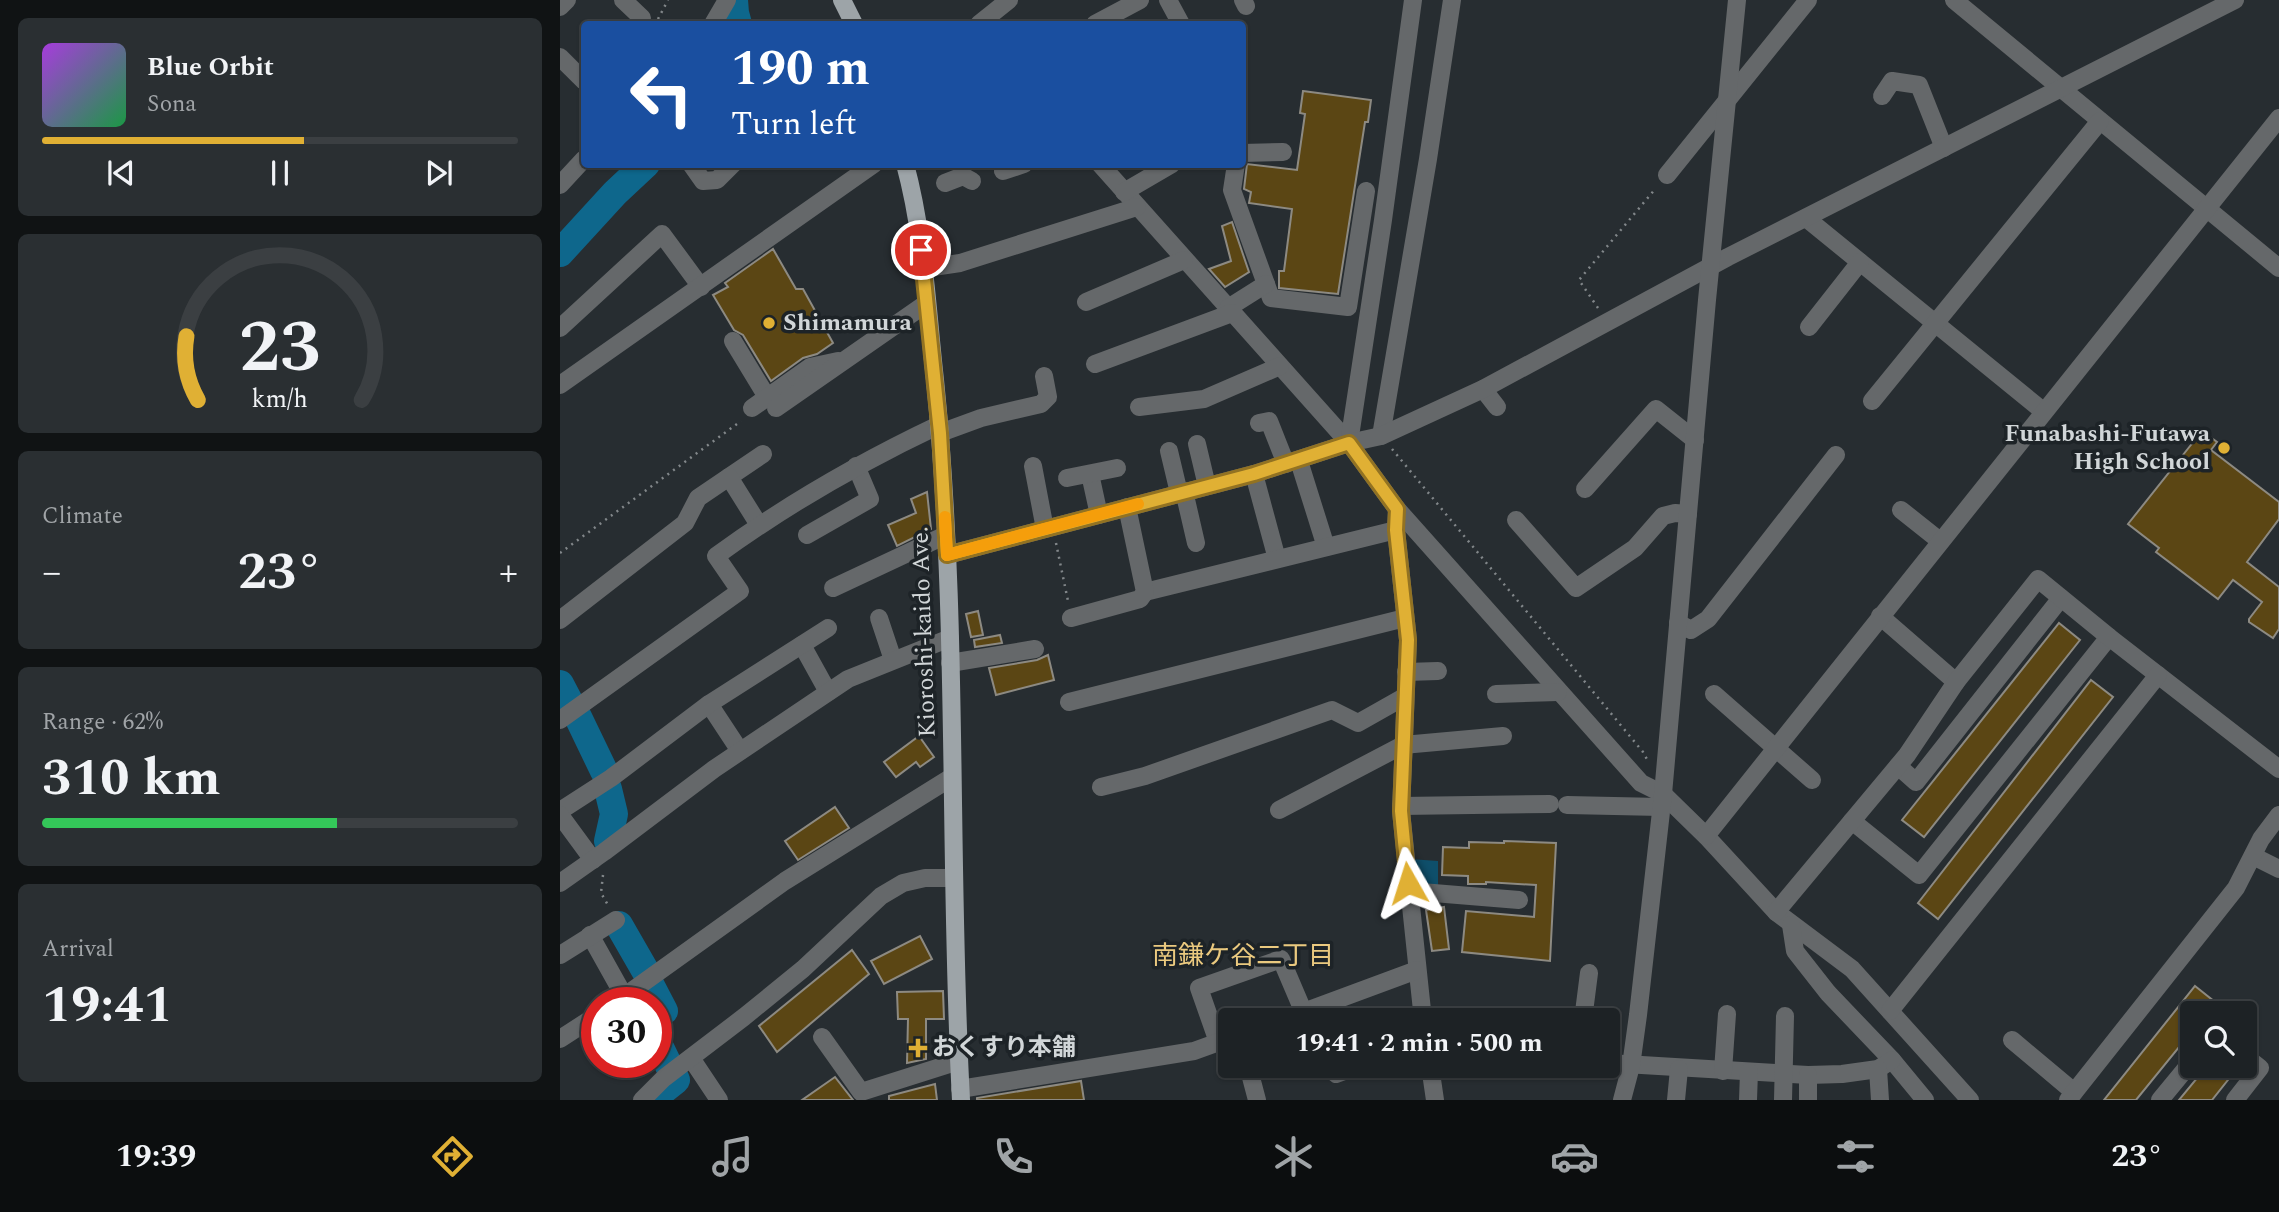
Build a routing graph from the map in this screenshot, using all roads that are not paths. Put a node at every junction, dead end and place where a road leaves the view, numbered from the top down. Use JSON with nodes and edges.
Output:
{"nodes":[{"id":1,"x":567,"y":0,"type":"edge"},
{"id":2,"x":623,"y":0,"type":"edge"},
{"id":3,"x":727,"y":0,"type":"edge"},
{"id":4,"x":842,"y":0,"type":"edge"},
{"id":5,"x":1009,"y":0,"type":"edge"},
{"id":6,"x":1140,"y":0,"type":"edge"},
{"id":7,"x":1168,"y":0,"type":"edge"},
{"id":8,"x":1413,"y":0,"type":"edge"},
{"id":9,"x":1452,"y":0,"type":"edge"},
{"id":10,"x":1737,"y":0,"type":"edge"},
{"id":11,"x":1808,"y":0,"type":"edge"},
{"id":12,"x":1954,"y":0,"type":"edge"},
{"id":13,"x":2235,"y":0,"type":"edge"},
{"id":14,"x":560,"y":7,"type":"edge"},
{"id":15,"x":649,"y":21,"type":"edge"},
{"id":16,"x":715,"y":21,"type":"edge"},
{"id":17,"x":852,"y":21,"type":"edge"},
{"id":18,"x":983,"y":21,"type":"edge"},
{"id":19,"x":1101,"y":21,"type":"edge"},
{"id":20,"x":1179,"y":21,"type":"edge"},
{"id":21,"x":560,"y":57,"type":"edge"},
{"id":22,"x":581,"y":78,"type":"edge"},
{"id":23,"x":2061,"y":88,"type":"junction"},
{"id":24,"x":1882,"y":96,"type":"dead end"},
{"id":25,"x":1727,"y":103,"type":"junction"},
{"id":26,"x":2279,"y":118,"type":"edge"},
{"id":27,"x":2100,"y":121,"type":"junction"},
{"id":28,"x":1944,"y":148,"type":"junction"},
{"id":29,"x":1283,"y":152,"type":"dead end"},
{"id":30,"x":1246,"y":153,"type":"edge"},
{"id":31,"x":581,"y":162,"type":"edge"},
{"id":32,"x":694,"y":168,"type":"edge"},
{"id":33,"x":729,"y":168,"type":"edge"},
{"id":34,"x":868,"y":168,"type":"edge"},
{"id":35,"x":906,"y":168,"type":"edge"},
{"id":36,"x":1012,"y":168,"type":"edge"},
{"id":37,"x":1103,"y":168,"type":"edge"},
{"id":38,"x":1165,"y":168,"type":"edge"},
{"id":39,"x":1235,"y":168,"type":"edge"},
{"id":40,"x":1003,"y":171,"type":"dead end"},
{"id":41,"x":1667,"y":175,"type":"road end"},
{"id":42,"x":972,"y":181,"type":"dead end"},
{"id":43,"x":945,"y":183,"type":"dead end"},
{"id":44,"x":560,"y":185,"type":"edge"},
{"id":45,"x":1366,"y":191,"type":"dead end"},
{"id":46,"x":1124,"y":192,"type":"junction"},
{"id":47,"x":1137,"y":206,"type":"junction"},
{"id":48,"x":2207,"y":209,"type":"junction"},
{"id":49,"x":1806,"y":218,"type":"junction"},
{"id":50,"x":1184,"y":260,"type":"junction"},
{"id":51,"x":1860,"y":262,"type":"junction"},
{"id":52,"x":1711,"y":267,"type":"junction"},
{"id":53,"x":2279,"y":268,"type":"edge"},
{"id":54,"x":924,"y":272,"type":"junction"},
{"id":55,"x":1266,"y":284,"type":"junction"},
{"id":56,"x":701,"y":287,"type":"junction"},
{"id":57,"x":1086,"y":302,"type":"dead end"},
{"id":58,"x":927,"y":303,"type":"junction"},
{"id":59,"x":1230,"y":310,"type":"junction"},
{"id":60,"x":1935,"y":323,"type":"junction"},
{"id":61,"x":1809,"y":327,"type":"dead end"},
{"id":62,"x":560,"y":328,"type":"edge"},
{"id":63,"x":733,"y":341,"type":"dead end"},
{"id":64,"x":1096,"y":364,"type":"dead end"},
{"id":65,"x":1280,"y":366,"type":"junction"},
{"id":66,"x":1044,"y":376,"type":"dead end"},
{"id":67,"x":560,"y":385,"type":"edge"},
{"id":68,"x":1483,"y":388,"type":"junction"},
{"id":69,"x":1872,"y":401,"type":"dead end"},
{"id":70,"x":772,"y":403,"type":"junction"},
{"id":71,"x":1139,"y":407,"type":"dead end"},
{"id":72,"x":1497,"y":407,"type":"dead end"},
{"id":73,"x":752,"y":408,"type":"road end"},
{"id":74,"x":2043,"y":411,"type":"junction"},
{"id":75,"x":1259,"y":423,"type":"dead end"},
{"id":76,"x":939,"y":429,"type":"junction"},
{"id":77,"x":1381,"y":436,"type":"junction"},
{"id":78,"x":1695,"y":440,"type":"junction"},
{"id":79,"x":1349,"y":443,"type":"junction"},
{"id":80,"x":1197,"y":444,"type":"dead end"},
{"id":81,"x":1169,"y":451,"type":"dead end"},
{"id":82,"x":763,"y":454,"type":"dead end"},
{"id":83,"x":1836,"y":455,"type":"dead end"},
{"id":84,"x":1292,"y":462,"type":"junction"},
{"id":85,"x":856,"y":466,"type":"junction"},
{"id":86,"x":1032,"y":466,"type":"dead end"},
{"id":87,"x":1117,"y":468,"type":"dead end"},
{"id":88,"x":1090,"y":474,"type":"junction"},
{"id":89,"x":1254,"y":474,"type":"junction"},
{"id":90,"x":729,"y":477,"type":"junction"},
{"id":91,"x":1067,"y":478,"type":"dead end"},
{"id":92,"x":1207,"y":486,"type":"junction"},
{"id":93,"x":1585,"y":489,"type":"dead end"},
{"id":94,"x":1181,"y":492,"type":"junction"},
{"id":95,"x":1127,"y":507,"type":"junction"},
{"id":96,"x":1397,"y":509,"type":"junction"},
{"id":97,"x":1901,"y":510,"type":"dead end"},
{"id":98,"x":1688,"y":514,"type":"junction"},
{"id":99,"x":1099,"y":515,"type":"junction"},
{"id":100,"x":1516,"y":520,"type":"dead end"},
{"id":101,"x":759,"y":525,"type":"junction"},
{"id":102,"x":1049,"y":528,"type":"junction"},
{"id":103,"x":1396,"y":530,"type":"junction"},
{"id":104,"x":807,"y":535,"type":"dead end"},
{"id":105,"x":946,"y":535,"type":"junction"},
{"id":106,"x":1940,"y":541,"type":"junction"},
{"id":107,"x":1196,"y":543,"type":"dead end"},
{"id":108,"x":1326,"y":547,"type":"junction"},
{"id":109,"x":947,"y":555,"type":"junction"},
{"id":110,"x":1277,"y":559,"type":"junction"},
{"id":111,"x":833,"y":588,"type":"dead end"},
{"id":112,"x":1145,"y":592,"type":"junction"},
{"id":113,"x":2061,"y":598,"type":"junction"},
{"id":114,"x":1880,"y":616,"type":"junction"},
{"id":115,"x":879,"y":618,"type":"dead end"},
{"id":116,"x":1071,"y":618,"type":"road end"},
{"id":117,"x":1405,"y":618,"type":"junction"},
{"id":118,"x":560,"y":620,"type":"edge"},
{"id":119,"x":1678,"y":623,"type":"junction"},
{"id":120,"x":828,"y":628,"type":"dead end"},
{"id":121,"x":2109,"y":637,"type":"junction"},
{"id":122,"x":950,"y":638,"type":"junction"},
{"id":123,"x":802,"y":645,"type":"junction"},
{"id":124,"x":1035,"y":649,"type":"dead end"},
{"id":125,"x":894,"y":660,"type":"junction"},
{"id":126,"x":950,"y":663,"type":"junction"},
{"id":127,"x":1438,"y":671,"type":"dead end"},
{"id":128,"x":1406,"y":672,"type":"junction"},
{"id":129,"x":2158,"y":676,"type":"junction"},
{"id":130,"x":1956,"y":682,"type":"junction"},
{"id":131,"x":828,"y":692,"type":"junction"},
{"id":132,"x":1558,"y":692,"type":"junction"},
{"id":133,"x":1496,"y":694,"type":"dead end"},
{"id":134,"x":1714,"y":694,"type":"dead end"},
{"id":135,"x":1404,"y":697,"type":"junction"},
{"id":136,"x":1069,"y":702,"type":"dead end"},
{"id":137,"x":709,"y":704,"type":"junction"},
{"id":138,"x":569,"y":714,"type":"edge"},
{"id":139,"x":1503,"y":736,"type":"dead end"},
{"id":140,"x":1403,"y":745,"type":"junction"},
{"id":141,"x":1776,"y":749,"type":"junction"},
{"id":142,"x":740,"y":751,"type":"junction"},
{"id":143,"x":1898,"y":766,"type":"junction"},
{"id":144,"x":2279,"y":769,"type":"edge"},
{"id":145,"x":952,"y":777,"type":"junction"},
{"id":146,"x":1812,"y":780,"type":"dead end"},
{"id":147,"x":1101,"y":787,"type":"dead end"},
{"id":148,"x":1662,"y":801,"type":"junction"},
{"id":149,"x":1401,"y":806,"type":"junction"},
{"id":150,"x":1279,"y":810,"type":"dead end"},
{"id":151,"x":560,"y":813,"type":"edge"},
{"id":152,"x":2279,"y":816,"type":"edge"},
{"id":153,"x":1852,"y":821,"type":"junction"},
{"id":154,"x":1706,"y":836,"type":"junction"},
{"id":155,"x":599,"y":856,"type":"junction"},
{"id":156,"x":2253,"y":856,"type":"junction"},
{"id":157,"x":2279,"y":869,"type":"edge"},
{"id":158,"x":953,"y":878,"type":"junction"},
{"id":159,"x":560,"y":883,"type":"edge"},
{"id":160,"x":1409,"y":891,"type":"junction"},
{"id":161,"x":1519,"y":900,"type":"dead end"},
{"id":162,"x":1776,"y":912,"type":"junction"},
{"id":163,"x":616,"y":920,"type":"road end"},
{"id":164,"x":1791,"y":925,"type":"junction"},
{"id":165,"x":590,"y":935,"type":"junction"},
{"id":166,"x":560,"y":955,"type":"edge"},
{"id":167,"x":1416,"y":970,"type":"junction"},
{"id":168,"x":1588,"y":973,"type":"dead end"},
{"id":169,"x":616,"y":987,"type":"edge"},
{"id":170,"x":640,"y":987,"type":"edge"},
{"id":171,"x":1302,"y":1008,"type":"edge"},
{"id":172,"x":1317,"y":1008,"type":"edge"},
{"id":173,"x":1421,"y":1008,"type":"edge"},
{"id":174,"x":1584,"y":1008,"type":"edge"},
{"id":175,"x":1890,"y":1011,"type":"junction"},
{"id":176,"x":1727,"y":1014,"type":"dead end"},
{"id":177,"x":1785,"y":1016,"type":"dead end"},
{"id":178,"x":581,"y":1025,"type":"edge"},
{"id":179,"x":1218,"y":1028,"type":"edge"},
{"id":180,"x":822,"y":1037,"type":"dead end"},
{"id":181,"x":560,"y":1039,"type":"edge"},
{"id":182,"x":2012,"y":1040,"type":"dead end"},
{"id":183,"x":1218,"y":1042,"type":"edge"},
{"id":184,"x":959,"y":1061,"type":"junction"},
{"id":185,"x":1620,"y":1065,"type":"edge"},
{"id":186,"x":1885,"y":1065,"type":"junction"},
{"id":187,"x":1631,"y":1066,"type":"junction"},
{"id":188,"x":672,"y":1068,"type":"edge"},
{"id":189,"x":1679,"y":1069,"type":"junction"},
{"id":190,"x":1723,"y":1071,"type":"junction"},
{"id":191,"x":1749,"y":1072,"type":"junction"},
{"id":192,"x":1783,"y":1074,"type":"junction"},
{"id":193,"x":1808,"y":1075,"type":"junction"},
{"id":194,"x":2180,"y":1076,"type":"edge"},
{"id":195,"x":663,"y":1078,"type":"edge"},
{"id":196,"x":1251,"y":1078,"type":"edge"},
{"id":197,"x":1431,"y":1078,"type":"edge"},
{"id":198,"x":2252,"y":1078,"type":"edge"},
{"id":199,"x":961,"y":1095,"type":"edge"},
{"id":200,"x":2071,"y":1096,"type":"edge"},
{"id":201,"x":642,"y":1100,"type":"edge"},
{"id":202,"x":719,"y":1100,"type":"edge"},
{"id":203,"x":1257,"y":1100,"type":"edge"},
{"id":204,"x":1434,"y":1100,"type":"edge"},
{"id":205,"x":1622,"y":1100,"type":"edge"},
{"id":206,"x":1676,"y":1100,"type":"edge"},
{"id":207,"x":1748,"y":1100,"type":"edge"},
{"id":208,"x":1783,"y":1100,"type":"edge"},
{"id":209,"x":1808,"y":1100,"type":"edge"},
{"id":210,"x":1880,"y":1100,"type":"edge"},
{"id":211,"x":1925,"y":1100,"type":"edge"},
{"id":212,"x":1970,"y":1100,"type":"edge"},
{"id":213,"x":2161,"y":1100,"type":"edge"},
{"id":214,"x":2235,"y":1100,"type":"edge"}],
"edges":[{"from":1,"to":14,"type":"street"},
{"from":2,"to":15,"type":"street"},
{"from":3,"to":16,"type":"street"},
{"from":4,"to":17,"type":"main road"},
{"from":5,"to":18,"type":"street"},
{"from":6,"to":19,"type":"street"},
{"from":7,"to":20,"type":"street"},
{"from":8,"to":79,"type":"street"},
{"from":9,"to":77,"type":"street"},
{"from":10,"to":25,"type":"street"},
{"from":11,"to":25,"type":"street"},
{"from":12,"to":23,"type":"street"},
{"from":13,"to":23,"type":"street"},
{"from":21,"to":22,"type":"street"},
{"from":23,"to":27,"type":"street"},
{"from":23,"to":28,"type":"street"},
{"from":24,"to":28,"type":"street"},
{"from":25,"to":41,"type":"street"},
{"from":25,"to":52,"type":"street"},
{"from":26,"to":48,"type":"street"},
{"from":27,"to":48,"type":"street"},
{"from":27,"to":60,"type":"street"},
{"from":28,"to":49,"type":"street"},
{"from":29,"to":30,"type":"street"},
{"from":31,"to":44,"type":"street"},
{"from":32,"to":33,"type":"street"},
{"from":34,"to":56,"type":"street"},
{"from":35,"to":54,"type":"main road","name":"Kioroshi-kaido Ave."},
{"from":36,"to":40,"type":"street"},
{"from":37,"to":46,"type":"street"},
{"from":38,"to":46,"type":"street"},
{"from":39,"to":55,"type":"street"},
{"from":42,"to":43,"type":"street"},
{"from":45,"to":55,"type":"street"},
{"from":46,"to":47,"type":"street"},
{"from":47,"to":50,"type":"street"},
{"from":47,"to":54,"type":"street"},
{"from":48,"to":53,"type":"street"},
{"from":48,"to":74,"type":"street"},
{"from":49,"to":51,"type":"street"},
{"from":49,"to":52,"type":"street"},
{"from":50,"to":57,"type":"street"},
{"from":50,"to":59,"type":"street"},
{"from":51,"to":60,"type":"street"},
{"from":51,"to":61,"type":"street"},
{"from":52,"to":68,"type":"street"},
{"from":52,"to":78,"type":"street"},
{"from":54,"to":58,"type":"main road","name":"Kioroshi-kaido Ave."},
{"from":55,"to":59,"type":"street"},
{"from":56,"to":62,"type":"street"},
{"from":56,"to":67,"type":"street"},
{"from":58,"to":70,"type":"street"},
{"from":58,"to":76,"type":"main road","name":"Kioroshi-kaido Ave."},
{"from":59,"to":64,"type":"street"},
{"from":59,"to":65,"type":"street"},
{"from":60,"to":69,"type":"street"},
{"from":60,"to":74,"type":"street"},
{"from":63,"to":70,"type":"street"},
{"from":65,"to":71,"type":"street"},
{"from":65,"to":79,"type":"street"},
{"from":66,"to":76,"type":"street"},
{"from":68,"to":72,"type":"street"},
{"from":68,"to":77,"type":"street"},
{"from":70,"to":73,"type":"street"},
{"from":74,"to":106,"type":"street"},
{"from":75,"to":84,"type":"street"},
{"from":76,"to":85,"type":"street"},
{"from":76,"to":105,"type":"main road","name":"Kioroshi-kaido Ave."},
{"from":77,"to":79,"type":"street"},
{"from":78,"to":93,"type":"street"},
{"from":78,"to":98,"type":"street"},
{"from":79,"to":84,"type":"street"},
{"from":79,"to":96,"type":"street"},
{"from":80,"to":92,"type":"street"},
{"from":81,"to":94,"type":"street"},
{"from":82,"to":90,"type":"street"},
{"from":83,"to":119,"type":"street"},
{"from":84,"to":89,"type":"street"},
{"from":84,"to":108,"type":"street"},
{"from":85,"to":101,"type":"street"},
{"from":85,"to":104,"type":"street"},
{"from":86,"to":102,"type":"street"},
{"from":87,"to":88,"type":"street"},
{"from":88,"to":91,"type":"street"},
{"from":88,"to":99,"type":"street"},
{"from":89,"to":92,"type":"street"},
{"from":89,"to":110,"type":"street"},
{"from":90,"to":101,"type":"street"},
{"from":90,"to":118,"type":"street"},
{"from":92,"to":94,"type":"street"},
{"from":94,"to":95,"type":"street"},
{"from":94,"to":107,"type":"street"},
{"from":95,"to":99,"type":"street"},
{"from":95,"to":112,"type":"street"},
{"from":96,"to":103,"type":"street"},
{"from":96,"to":132,"type":"street"},
{"from":97,"to":106,"type":"street"},
{"from":98,"to":100,"type":"street"},
{"from":98,"to":119,"type":"street"},
{"from":99,"to":102,"type":"street"},
{"from":101,"to":138,"type":"street"},
{"from":102,"to":109,"type":"street"},
{"from":103,"to":108,"type":"street"},
{"from":103,"to":117,"type":"street"},
{"from":105,"to":109,"type":"main road","name":"Kioroshi-kaido Ave."},
{"from":105,"to":111,"type":"street"},
{"from":106,"to":114,"type":"street"},
{"from":108,"to":110,"type":"street"},
{"from":109,"to":122,"type":"main road","name":"Kioroshi-kaido Ave."},
{"from":110,"to":112,"type":"street"},
{"from":112,"to":116,"type":"street"},
{"from":113,"to":121,"type":"street"},
{"from":113,"to":130,"type":"street"},
{"from":113,"to":143,"type":"street"},
{"from":114,"to":130,"type":"street"},
{"from":114,"to":141,"type":"street"},
{"from":115,"to":125,"type":"street"},
{"from":117,"to":128,"type":"street"},
{"from":117,"to":136,"type":"street"},
{"from":119,"to":148,"type":"street"},
{"from":120,"to":123,"type":"street"},
{"from":121,"to":129,"type":"street"},
{"from":121,"to":153,"type":"street"},
{"from":122,"to":125,"type":"street"},
{"from":122,"to":126,"type":"main road","name":"Kioroshi-kaido Ave."},
{"from":123,"to":131,"type":"street"},
{"from":123,"to":137,"type":"street"},
{"from":124,"to":126,"type":"street"},
{"from":125,"to":131,"type":"street"},
{"from":126,"to":145,"type":"main road","name":"Kioroshi-kaido Ave."},
{"from":127,"to":128,"type":"street"},
{"from":128,"to":135,"type":"street"},
{"from":129,"to":144,"type":"street"},
{"from":129,"to":175,"type":"street"},
{"from":130,"to":143,"type":"street"},
{"from":131,"to":142,"type":"street"},
{"from":132,"to":133,"type":"street"},
{"from":132,"to":148,"type":"street"},
{"from":134,"to":141,"type":"street"},
{"from":135,"to":140,"type":"street"},
{"from":135,"to":147,"type":"street"},
{"from":137,"to":142,"type":"street"},
{"from":137,"to":151,"type":"street"},
{"from":139,"to":140,"type":"street"},
{"from":140,"to":149,"type":"street"},
{"from":140,"to":150,"type":"street"},
{"from":141,"to":146,"type":"street"},
{"from":141,"to":154,"type":"street"},
{"from":142,"to":155,"type":"street"},
{"from":143,"to":153,"type":"street"},
{"from":145,"to":158,"type":"main road","name":"Kioroshi-kaido Ave."},
{"from":145,"to":170,"type":"street"},
{"from":148,"to":149,"type":"street"},
{"from":148,"to":154,"type":"street"},
{"from":148,"to":187,"type":"street"},
{"from":149,"to":160,"type":"street"},
{"from":151,"to":155,"type":"street"},
{"from":152,"to":156,"type":"street"},
{"from":153,"to":162,"type":"street"},
{"from":154,"to":162,"type":"street"},
{"from":155,"to":159,"type":"street"},
{"from":156,"to":157,"type":"street"},
{"from":156,"to":200,"type":"street"},
{"from":158,"to":184,"type":"main road","name":"Kioroshi-kaido Ave."},
{"from":158,"to":188,"type":"street"},
{"from":160,"to":161,"type":"street"},
{"from":160,"to":167,"type":"street"},
{"from":162,"to":164,"type":"street"},
{"from":163,"to":165,"type":"street"},
{"from":164,"to":175,"type":"street"},
{"from":164,"to":186,"type":"street"},
{"from":165,"to":166,"type":"street"},
{"from":165,"to":169,"type":"street"},
{"from":167,"to":172,"type":"street"},
{"from":167,"to":173,"type":"street"},
{"from":168,"to":174,"type":"street"},
{"from":171,"to":179,"type":"street"},
{"from":175,"to":212,"type":"street"},
{"from":176,"to":190,"type":"street"},
{"from":177,"to":192,"type":"street"},
{"from":178,"to":181,"type":"street"},
{"from":180,"to":184,"type":"street"},
{"from":182,"to":200,"type":"street"},
{"from":183,"to":199,"type":"street"},
{"from":184,"to":199,"type":"main road","name":"Kioroshi-kaido Ave."},
{"from":185,"to":187,"type":"street"},
{"from":186,"to":193,"type":"street"},
{"from":186,"to":210,"type":"street"},
{"from":186,"to":211,"type":"street"},
{"from":187,"to":189,"type":"street"},
{"from":187,"to":205,"type":"street"},
{"from":188,"to":202,"type":"street"},
{"from":189,"to":190,"type":"street"},
{"from":189,"to":206,"type":"street"},
{"from":190,"to":191,"type":"street"},
{"from":191,"to":192,"type":"street"},
{"from":191,"to":207,"type":"street"},
{"from":192,"to":193,"type":"street"},
{"from":192,"to":208,"type":"street"},
{"from":193,"to":209,"type":"street"},
{"from":194,"to":213,"type":"street"},
{"from":195,"to":201,"type":"street"},
{"from":196,"to":203,"type":"street"},
{"from":197,"to":204,"type":"street"},
{"from":198,"to":214,"type":"street"}]}
